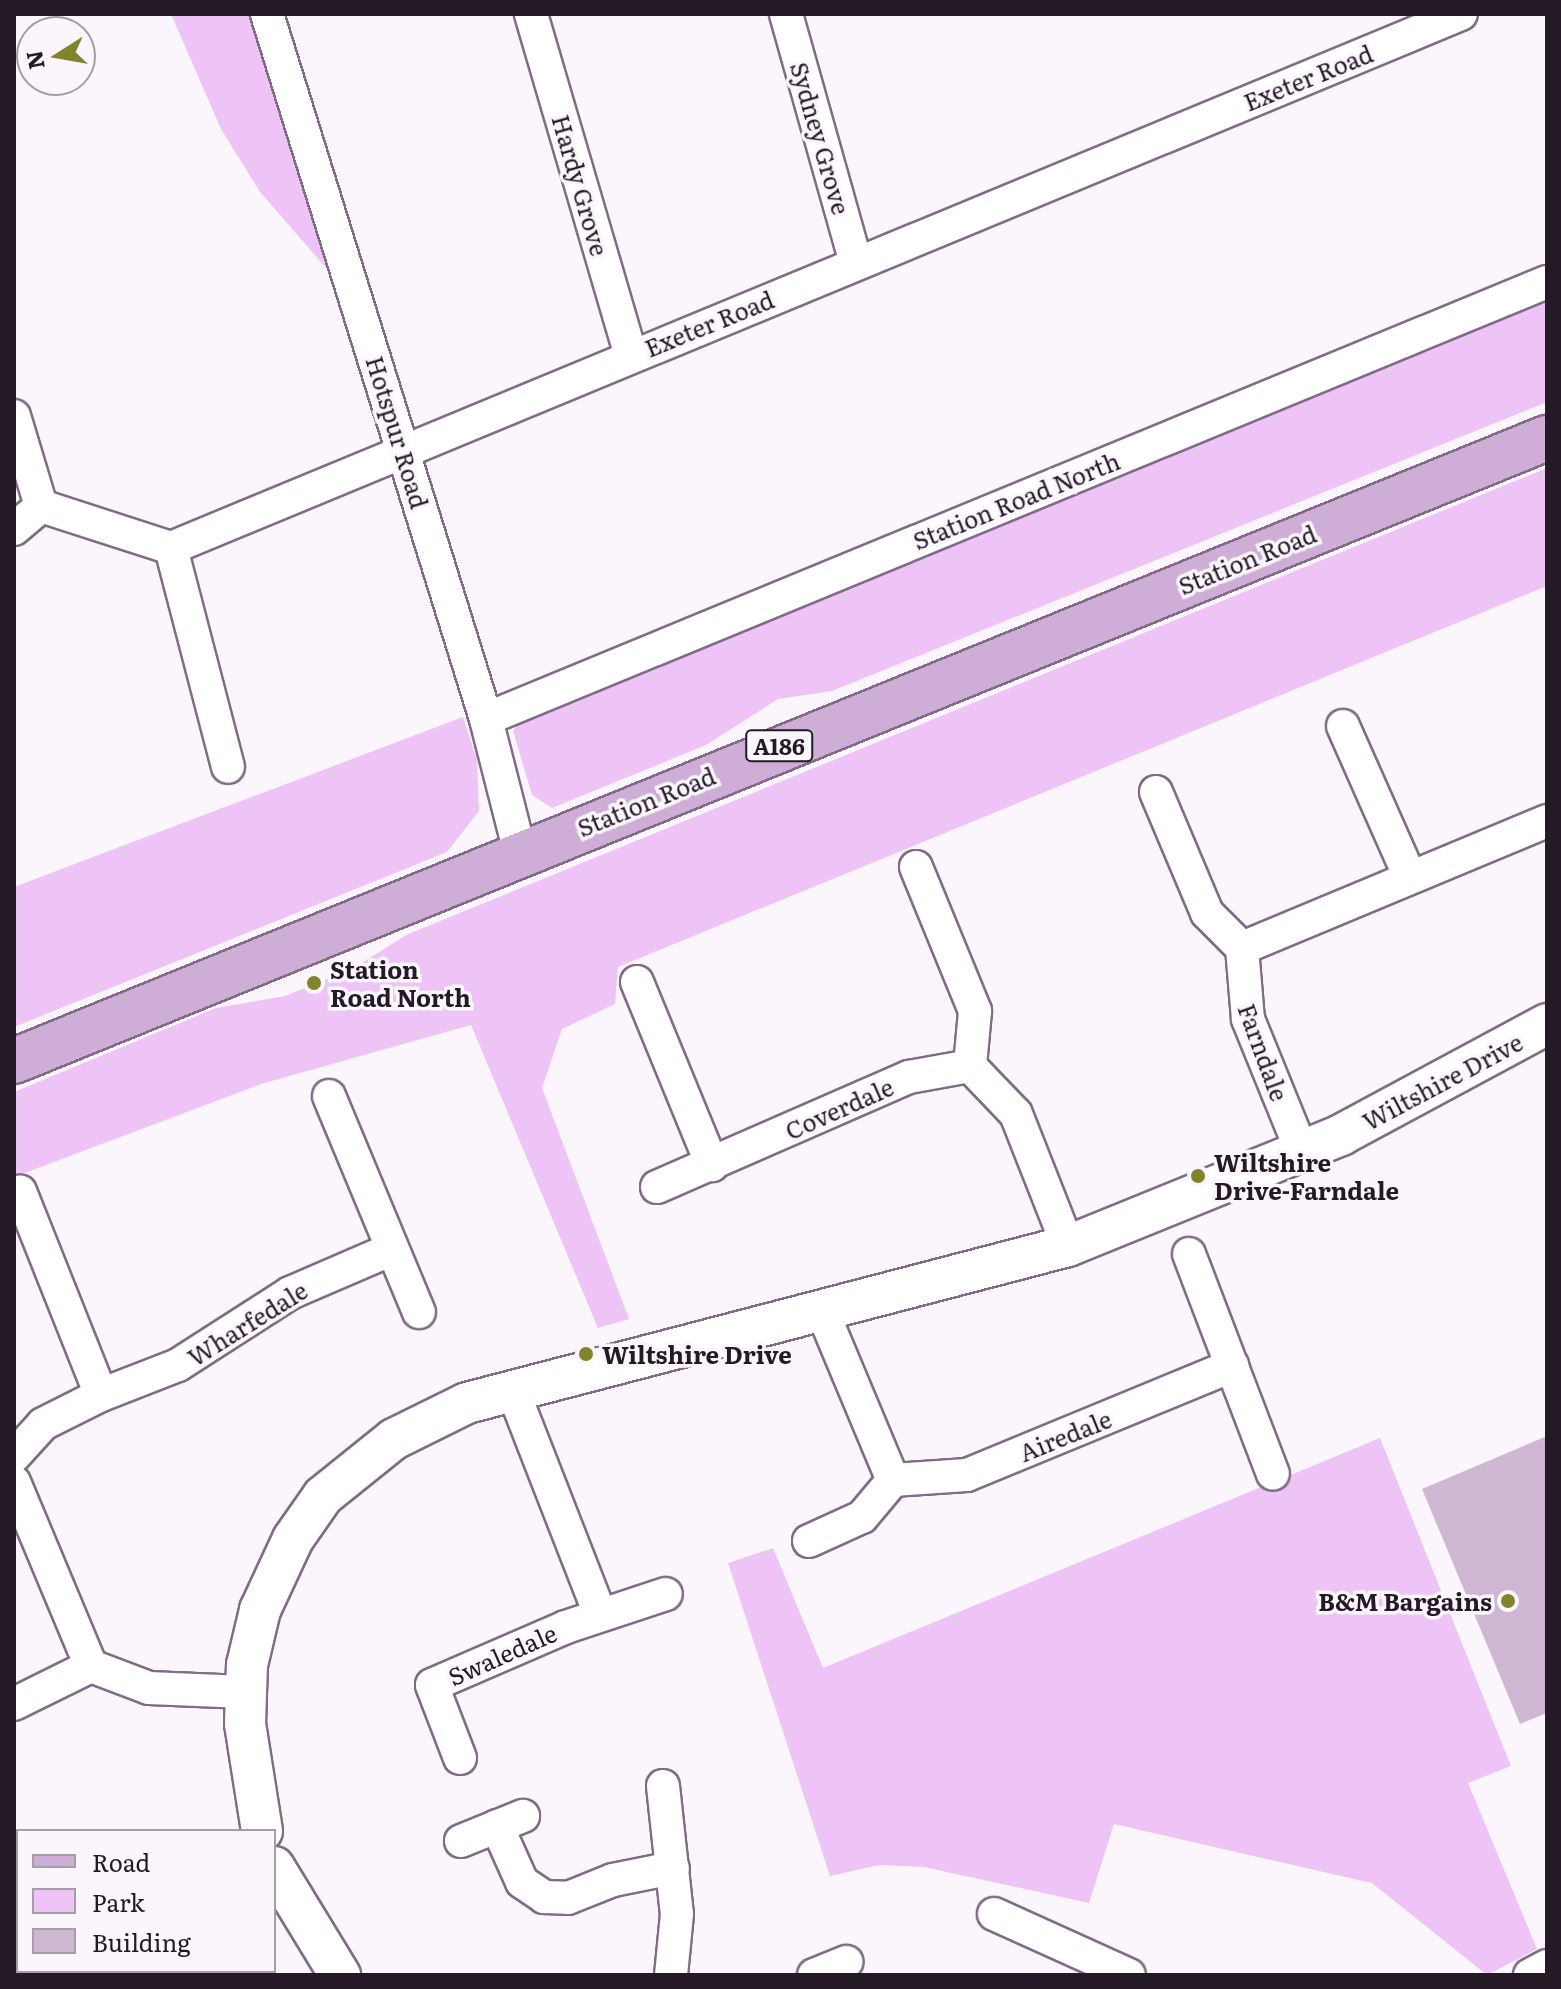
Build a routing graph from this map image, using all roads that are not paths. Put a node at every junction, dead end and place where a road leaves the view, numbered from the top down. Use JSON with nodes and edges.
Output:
{"nodes":[{"id":1,"x":267,"y":14,"type":"edge"},
{"id":2,"x":531,"y":14,"type":"edge"},
{"id":3,"x":786,"y":14,"type":"edge"},
{"id":4,"x":1461,"y":14,"type":"edge"},
{"id":5,"x":856,"y":263,"type":"junction"},
{"id":6,"x":1547,"y":282,"type":"edge"},
{"id":7,"x":631,"y":355,"type":"junction"},
{"id":8,"x":14,"y":416,"type":"edge"},
{"id":9,"x":1547,"y":438,"type":"edge"},
{"id":10,"x":405,"y":453,"type":"junction"},
{"id":11,"x":41,"y":506,"type":"junction"},
{"id":12,"x":14,"y":529,"type":"edge"},
{"id":13,"x":171,"y":548,"type":"junction"},
{"id":14,"x":486,"y":719,"type":"junction"},
{"id":15,"x":1343,"y":726,"type":"dead end"},
{"id":16,"x":228,"y":767,"type":"dead end"},
{"id":17,"x":1156,"y":792,"type":"dead end"},
{"id":18,"x":1547,"y":821,"type":"edge"},
{"id":19,"x":520,"y":852,"type":"junction"},
{"id":20,"x":916,"y":867,"type":"dead end"},
{"id":21,"x":1410,"y":877,"type":"junction"},
{"id":22,"x":1242,"y":948,"type":"junction"},
{"id":23,"x":637,"y":982,"type":"dead end"},
{"id":24,"x":1547,"y":1024,"type":"edge"},
{"id":25,"x":14,"y":1061,"type":"edge"},
{"id":26,"x":970,"y":1066,"type":"junction"},
{"id":27,"x":329,"y":1096,"type":"dead end"},
{"id":28,"x":1302,"y":1152,"type":"junction"},
{"id":29,"x":712,"y":1165,"type":"junction"},
{"id":30,"x":657,"y":1187,"type":"dead end"},
{"id":31,"x":20,"y":1191,"type":"dead end"},
{"id":32,"x":1068,"y":1246,"type":"junction"},
{"id":33,"x":392,"y":1249,"type":"junction"},
{"id":34,"x":1189,"y":1254,"type":"dead end"},
{"id":35,"x":419,"y":1312,"type":"dead end"},
{"id":36,"x":823,"y":1313,"type":"junction"},
{"id":37,"x":1232,"y":1366,"type":"junction"},
{"id":38,"x":513,"y":1391,"type":"junction"},
{"id":39,"x":101,"y":1395,"type":"junction"},
{"id":40,"x":14,"y":1456,"type":"edge"},
{"id":41,"x":1273,"y":1474,"type":"dead end"},
{"id":42,"x":893,"y":1480,"type":"junction"},
{"id":43,"x":14,"y":1482,"type":"edge"},
{"id":44,"x":809,"y":1541,"type":"dead end"},
{"id":45,"x":666,"y":1594,"type":"dead end"},
{"id":46,"x":600,"y":1614,"type":"junction"},
{"id":47,"x":91,"y":1666,"type":"junction"},
{"id":48,"x":245,"y":1692,"type":"junction"},
{"id":49,"x":14,"y":1704,"type":"edge"},
{"id":50,"x":460,"y":1758,"type":"dead end"},
{"id":51,"x":663,"y":1786,"type":"dead end"},
{"id":52,"x":262,"y":1829,"type":"edge"},
{"id":53,"x":461,"y":1841,"type":"dead end"},
{"id":54,"x":673,"y":1868,"type":"junction"},
{"id":55,"x":276,"y":1870,"type":"edge"},
{"id":56,"x":994,"y":1914,"type":"dead end"},
{"id":57,"x":847,"y":1962,"type":"dead end"},
{"id":58,"x":1547,"y":1966,"type":"edge"},
{"id":59,"x":340,"y":1975,"type":"edge"},
{"id":60,"x":671,"y":1975,"type":"edge"},
{"id":61,"x":814,"y":1975,"type":"edge"},
{"id":62,"x":1129,"y":1975,"type":"edge"},
{"id":63,"x":1530,"y":1975,"type":"edge"}],
"edges":[{"from":1,"to":10,"type":"street","name":"Hotspur Road"},
{"from":2,"to":7,"type":"street","name":"Hardy Grove"},
{"from":3,"to":5,"type":"street","name":"Sydney Grove"},
{"from":4,"to":5,"type":"street","name":"Exeter Road"},
{"from":5,"to":7,"type":"street","name":"Exeter Road"},
{"from":6,"to":14,"type":"street","name":"Station Road North"},
{"from":7,"to":10,"type":"street","name":"Exeter Road"},
{"from":8,"to":11,"type":"street"},
{"from":9,"to":19,"type":"main road","name":"Station Road","number":"A186"},
{"from":10,"to":13,"type":"street","name":"Exeter Road"},
{"from":10,"to":14,"type":"street","name":"Hotspur Road"},
{"from":11,"to":12,"type":"street"},
{"from":11,"to":13,"type":"street"},
{"from":13,"to":16,"type":"street"},
{"from":14,"to":19,"type":"street","name":"Hotspur Road"},
{"from":15,"to":21,"type":"street"},
{"from":17,"to":22,"type":"street"},
{"from":18,"to":21,"type":"street"},
{"from":19,"to":25,"type":"main road","name":"Station Road","number":"A186"},
{"from":20,"to":26,"type":"street"},
{"from":21,"to":22,"type":"street"},
{"from":22,"to":28,"type":"street","name":"Farndale"},
{"from":23,"to":29,"type":"street"},
{"from":24,"to":28,"type":"street","name":"Wiltshire Drive"},
{"from":26,"to":29,"type":"street","name":"Coverdale"},
{"from":26,"to":32,"type":"street"},
{"from":27,"to":33,"type":"street"},
{"from":28,"to":32,"type":"street","name":"Wiltshire Drive"},
{"from":29,"to":30,"type":"street","name":"Coverdale"},
{"from":31,"to":39,"type":"street"},
{"from":32,"to":36,"type":"street","name":"Wiltshire Drive"},
{"from":33,"to":35,"type":"street"},
{"from":33,"to":39,"type":"street","name":"Wharfedale"},
{"from":34,"to":37,"type":"street"},
{"from":36,"to":38,"type":"street","name":"Wiltshire Drive"},
{"from":36,"to":42,"type":"street"},
{"from":37,"to":41,"type":"street"},
{"from":37,"to":42,"type":"street","name":"Airedale"},
{"from":38,"to":46,"type":"street"},
{"from":38,"to":48,"type":"street","name":"Wiltshire Drive"},
{"from":39,"to":40,"type":"street","name":"Wharfedale"},
{"from":42,"to":44,"type":"street"},
{"from":43,"to":47,"type":"street"},
{"from":45,"to":46,"type":"street","name":"Swaledale"},
{"from":46,"to":50,"type":"street","name":"Swaledale"},
{"from":47,"to":48,"type":"street"},
{"from":47,"to":49,"type":"street"},
{"from":48,"to":52,"type":"street","name":"Wiltshire Drive"},
{"from":51,"to":54,"type":"street"},
{"from":53,"to":54,"type":"street"},
{"from":54,"to":60,"type":"street"},
{"from":55,"to":59,"type":"street"},
{"from":56,"to":62,"type":"street"},
{"from":57,"to":61,"type":"street"},
{"from":58,"to":63,"type":"street"}]}
